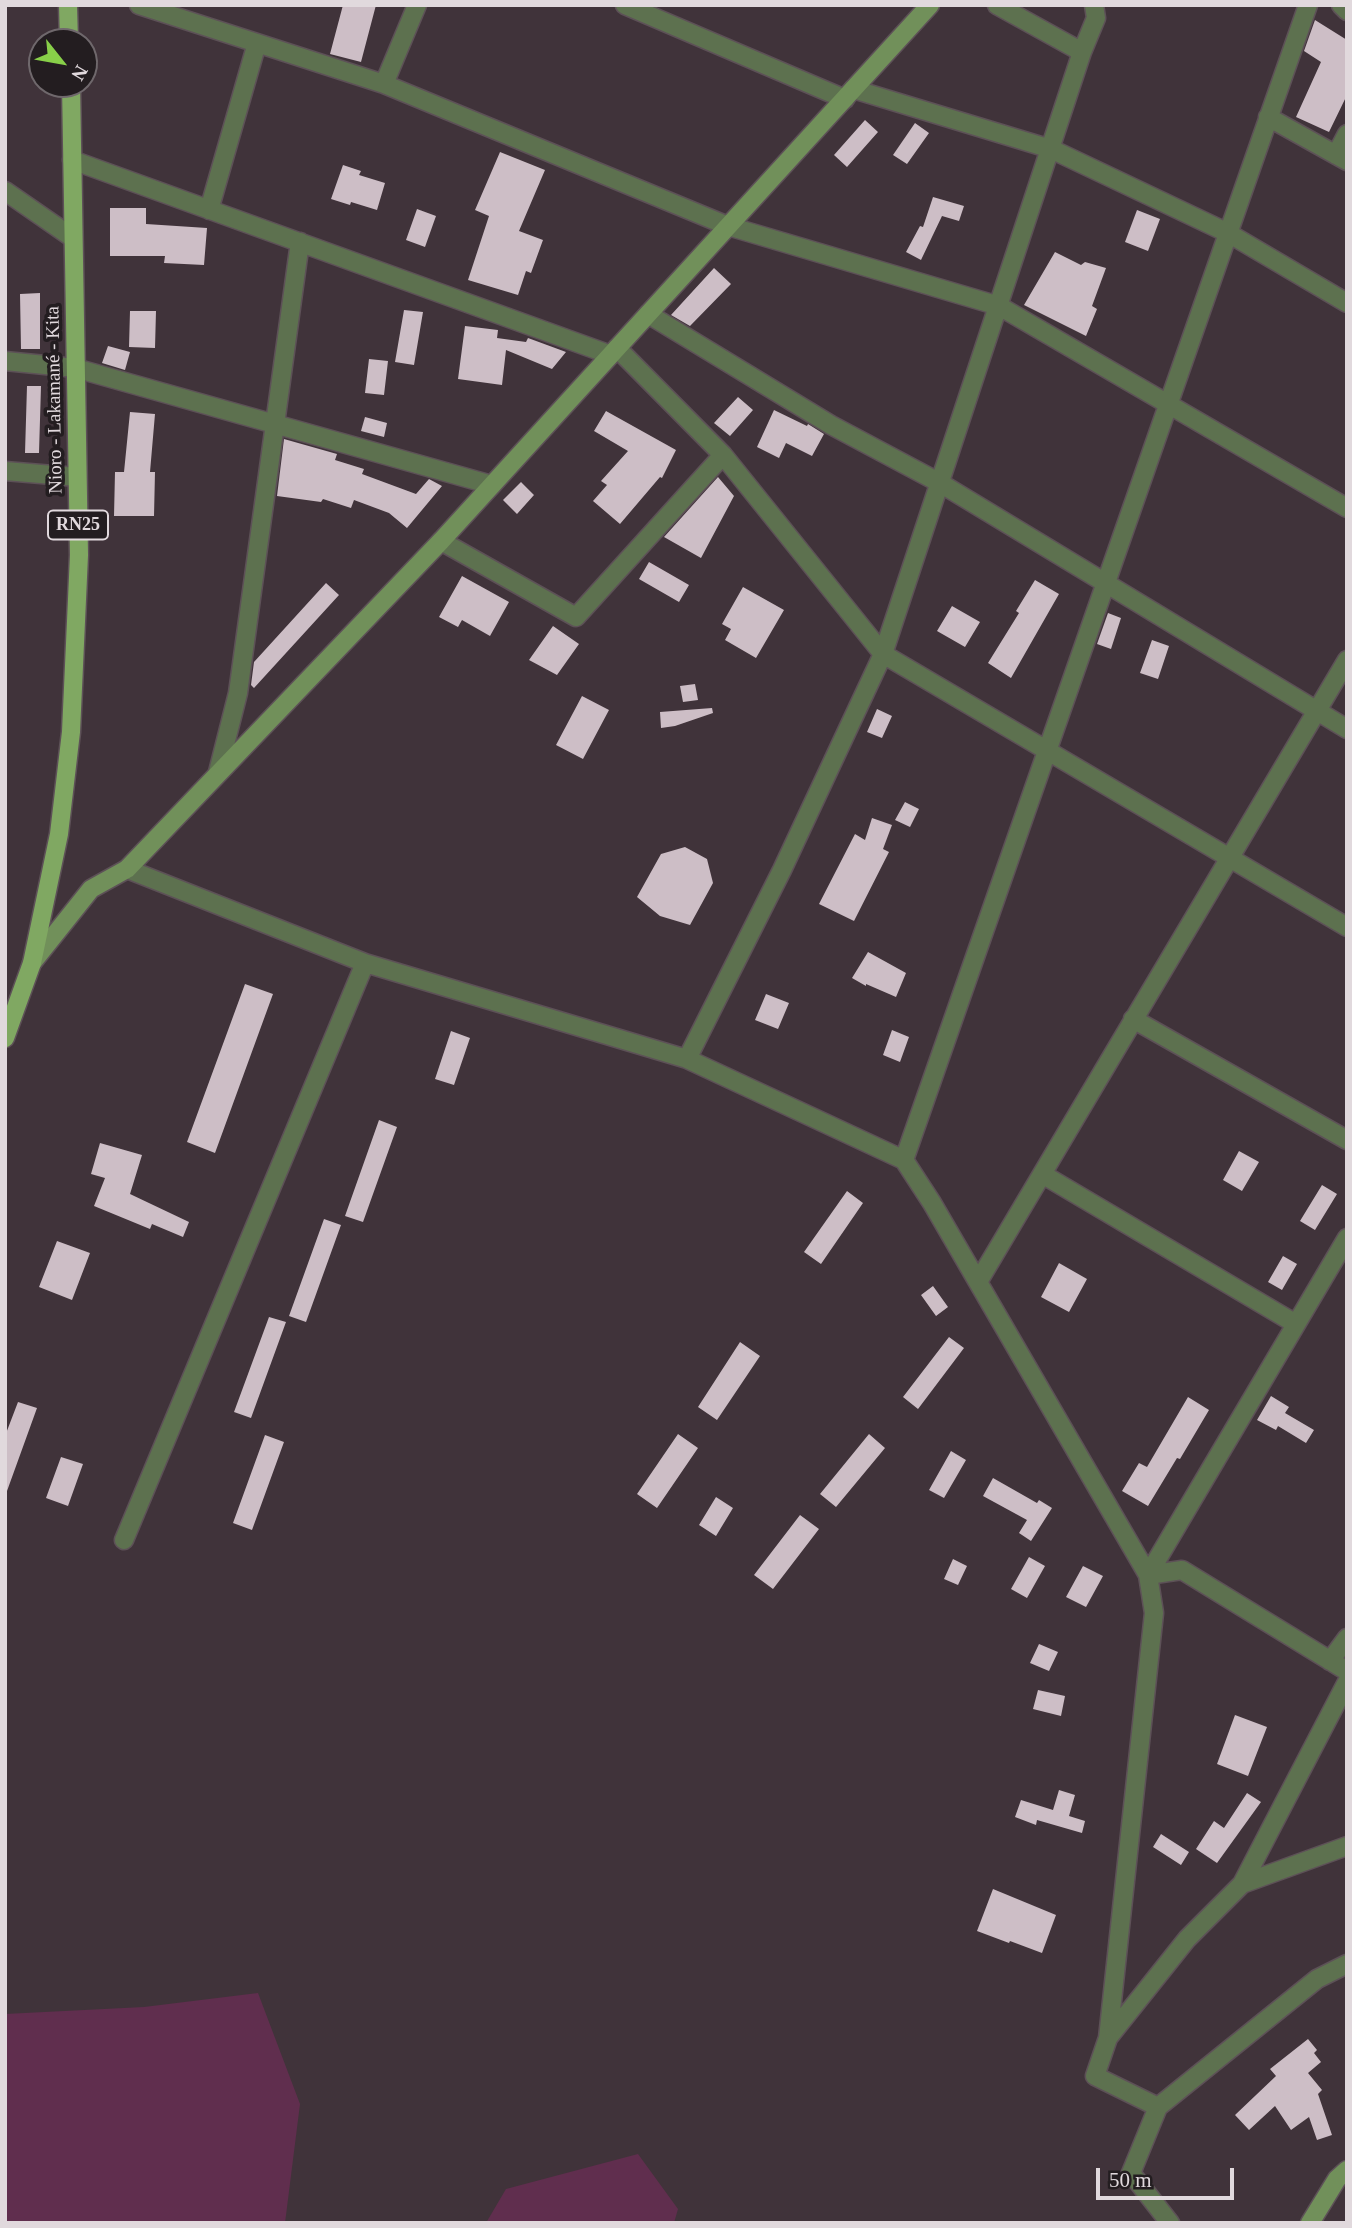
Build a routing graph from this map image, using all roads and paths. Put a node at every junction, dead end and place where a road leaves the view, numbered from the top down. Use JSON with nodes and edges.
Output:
{"nodes":[{"id":1,"x":68,"y":5,"type":"edge"},
{"id":2,"x":139,"y":5,"type":"edge"},
{"id":3,"x":417,"y":5,"type":"edge"},
{"id":4,"x":625,"y":5,"type":"edge"},
{"id":5,"x":930,"y":5,"type":"edge"},
{"id":6,"x":997,"y":5,"type":"edge"},
{"id":7,"x":1094,"y":5,"type":"edge"},
{"id":8,"x":1308,"y":5,"type":"edge"},
{"id":9,"x":1341,"y":5,"type":"edge"},
{"id":10,"x":1347,"y":11,"type":"edge"},
{"id":11,"x":69,"y":28,"type":"edge"},
{"id":12,"x":257,"y":43,"type":"junction"},
{"id":13,"x":1082,"y":52,"type":"junction"},
{"id":14,"x":384,"y":84,"type":"junction"},
{"id":15,"x":849,"y":94,"type":"junction"},
{"id":16,"x":71,"y":98,"type":"edge"},
{"id":17,"x":1268,"y":117,"type":"junction"},
{"id":18,"x":1347,"y":134,"type":"edge"},
{"id":19,"x":1052,"y":149,"type":"junction"},
{"id":20,"x":1341,"y":158,"type":"edge"},
{"id":21,"x":72,"y":160,"type":"junction"},
{"id":22,"x":5,"y":191,"type":"edge"},
{"id":23,"x":209,"y":209,"type":"junction"},
{"id":24,"x":728,"y":226,"type":"junction"},
{"id":25,"x":1227,"y":233,"type":"junction"},
{"id":26,"x":73,"y":238,"type":"junction"},
{"id":27,"x":300,"y":242,"type":"junction"},
{"id":28,"x":1347,"y":303,"type":"edge"},
{"id":29,"x":999,"y":306,"type":"junction"},
{"id":30,"x":648,"y":314,"type":"junction"},
{"id":31,"x":614,"y":351,"type":"junction"},
{"id":32,"x":5,"y":361,"type":"edge"},
{"id":33,"x":75,"y":368,"type":"junction"},
{"id":34,"x":1168,"y":404,"type":"junction"},
{"id":35,"x":275,"y":424,"type":"junction"},
{"id":36,"x":723,"y":455,"type":"junction"},
{"id":37,"x":5,"y":471,"type":"edge"},
{"id":38,"x":77,"y":477,"type":"junction"},
{"id":39,"x":940,"y":483,"type":"junction"},
{"id":40,"x":492,"y":485,"type":"junction"},
{"id":41,"x":1347,"y":508,"type":"edge"},
{"id":42,"x":441,"y":541,"type":"junction"},
{"id":43,"x":1105,"y":583,"type":"junction"},
{"id":44,"x":883,"y":654,"type":"junction"},
{"id":45,"x":1347,"y":660,"type":"edge"},
{"id":46,"x":1317,"y":711,"type":"junction"},
{"id":47,"x":1347,"y":729,"type":"edge"},
{"id":48,"x":1046,"y":750,"type":"junction"},
{"id":49,"x":218,"y":772,"type":"junction"},
{"id":50,"x":1229,"y":858,"type":"junction"},
{"id":51,"x":127,"y":869,"type":"junction"},
{"id":52,"x":1347,"y":927,"type":"edge"},
{"id":53,"x":32,"y":963,"type":"junction"},
{"id":54,"x":365,"y":963,"type":"junction"},
{"id":55,"x":1133,"y":1019,"type":"junction"},
{"id":56,"x":5,"y":1038,"type":"edge"},
{"id":57,"x":687,"y":1059,"type":"junction"},
{"id":58,"x":1347,"y":1140,"type":"edge"},
{"id":59,"x":904,"y":1160,"type":"junction"},
{"id":60,"x":1042,"y":1174,"type":"junction"},
{"id":61,"x":1347,"y":1238,"type":"edge"},
{"id":62,"x":978,"y":1282,"type":"junction"},
{"id":63,"x":1296,"y":1324,"type":"junction"},
{"id":64,"x":124,"y":1540,"type":"dead end"},
{"id":65,"x":1148,"y":1575,"type":"junction"},
{"id":66,"x":1347,"y":1639,"type":"edge"},
{"id":67,"x":1330,"y":1661,"type":"junction"},
{"id":68,"x":1347,"y":1671,"type":"edge"},
{"id":69,"x":1347,"y":1682,"type":"edge"},
{"id":70,"x":1347,"y":1846,"type":"edge"},
{"id":71,"x":1242,"y":1884,"type":"junction"},
{"id":72,"x":1347,"y":1964,"type":"edge"},
{"id":73,"x":1108,"y":2038,"type":"junction"},
{"id":74,"x":1158,"y":2108,"type":"junction"},
{"id":75,"x":1347,"y":2170,"type":"edge"},
{"id":76,"x":1170,"y":2223,"type":"edge"},
{"id":77,"x":1310,"y":2223,"type":"edge"}],
"edges":[{"from":1,"to":11,"type":"main road"},
{"from":2,"to":12,"type":"street"},
{"from":3,"to":14,"type":"street"},
{"from":4,"to":15,"type":"street"},
{"from":5,"to":15,"type":"main road"},
{"from":6,"to":13,"type":"street"},
{"from":7,"to":13,"type":"street"},
{"from":8,"to":17,"type":"street"},
{"from":9,"to":10,"type":"street"},
{"from":12,"to":14,"type":"street"},
{"from":12,"to":23,"type":"street"},
{"from":13,"to":19,"type":"street"},
{"from":14,"to":24,"type":"street"},
{"from":15,"to":19,"type":"street"},
{"from":15,"to":24,"type":"main road"},
{"from":16,"to":21,"type":"main road","name":"Nioro - Lakamané - Kita","number":"RN25"},
{"from":17,"to":20,"type":"street"},
{"from":17,"to":25,"type":"street"},
{"from":18,"to":20,"type":"street"},
{"from":19,"to":25,"type":"street"},
{"from":19,"to":29,"type":"street"},
{"from":21,"to":23,"type":"street"},
{"from":21,"to":26,"type":"main road","name":"Nioro - Lakamané - Kita","number":"RN25"},
{"from":22,"to":26,"type":"street"},
{"from":23,"to":27,"type":"street"},
{"from":24,"to":29,"type":"street"},
{"from":24,"to":30,"type":"main road"},
{"from":25,"to":28,"type":"street"},
{"from":25,"to":34,"type":"street"},
{"from":26,"to":33,"type":"main road","name":"Nioro - Lakamané - Kita","number":"RN25"},
{"from":27,"to":31,"type":"street"},
{"from":27,"to":35,"type":"street"},
{"from":29,"to":34,"type":"street"},
{"from":29,"to":39,"type":"street"},
{"from":30,"to":31,"type":"main road"},
{"from":30,"to":39,"type":"street"},
{"from":31,"to":36,"type":"street"},
{"from":31,"to":40,"type":"main road"},
{"from":32,"to":33,"type":"street"},
{"from":33,"to":35,"type":"street"},
{"from":33,"to":38,"type":"main road","name":"Nioro - Lakamané - Kita","number":"RN25"},
{"from":34,"to":41,"type":"street"},
{"from":34,"to":43,"type":"street"},
{"from":35,"to":40,"type":"street"},
{"from":35,"to":49,"type":"street"},
{"from":36,"to":42,"type":"street"},
{"from":36,"to":44,"type":"street"},
{"from":37,"to":38,"type":"street"},
{"from":38,"to":53,"type":"main road","name":"Nioro - Lakamané - Kita","number":"RN25"},
{"from":39,"to":43,"type":"street"},
{"from":39,"to":44,"type":"street"},
{"from":40,"to":42,"type":"main road"},
{"from":42,"to":49,"type":"main road"},
{"from":43,"to":46,"type":"street"},
{"from":43,"to":48,"type":"street"},
{"from":44,"to":48,"type":"street"},
{"from":44,"to":57,"type":"street"},
{"from":45,"to":46,"type":"street"},
{"from":46,"to":47,"type":"street"},
{"from":46,"to":50,"type":"street"},
{"from":48,"to":50,"type":"street"},
{"from":48,"to":59,"type":"street"},
{"from":49,"to":51,"type":"main road"},
{"from":50,"to":52,"type":"street"},
{"from":50,"to":55,"type":"street"},
{"from":51,"to":53,"type":"main road"},
{"from":51,"to":54,"type":"street"},
{"from":53,"to":56,"type":"main road","number":"RN25"},
{"from":54,"to":57,"type":"street"},
{"from":54,"to":64,"type":"street"},
{"from":55,"to":58,"type":"street"},
{"from":55,"to":60,"type":"street"},
{"from":57,"to":59,"type":"street"},
{"from":59,"to":62,"type":"street"},
{"from":60,"to":62,"type":"street"},
{"from":60,"to":63,"type":"street"},
{"from":61,"to":63,"type":"street"},
{"from":62,"to":65,"type":"street"},
{"from":63,"to":65,"type":"street"},
{"from":65,"to":67,"type":"street"},
{"from":65,"to":73,"type":"street"},
{"from":66,"to":67,"type":"street"},
{"from":67,"to":68,"type":"street"},
{"from":69,"to":71,"type":"street"},
{"from":70,"to":71,"type":"street"},
{"from":71,"to":73,"type":"street"},
{"from":72,"to":74,"type":"street"},
{"from":73,"to":74,"type":"street"},
{"from":74,"to":76,"type":"street"},
{"from":75,"to":77,"type":"main road"}]}
